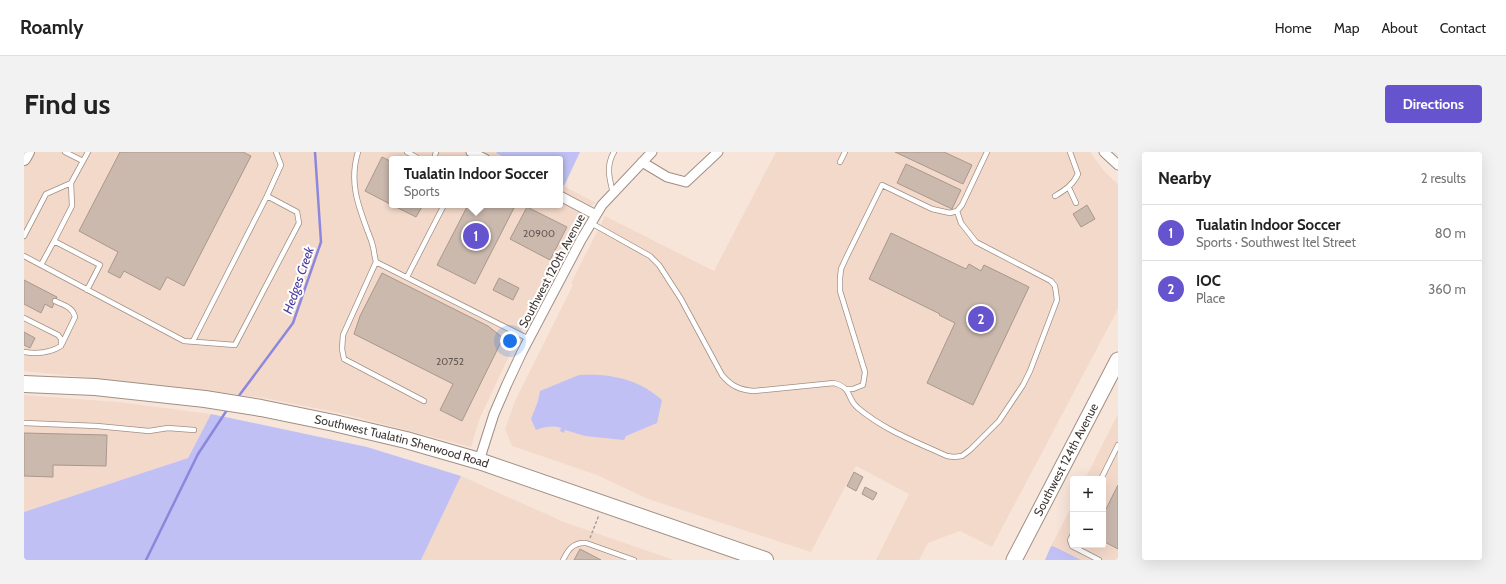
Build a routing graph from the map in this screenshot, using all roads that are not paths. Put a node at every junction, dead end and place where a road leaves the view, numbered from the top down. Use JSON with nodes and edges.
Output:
{"nodes":[{"id":1,"x":28,"y":152,"type":"edge"},
{"id":2,"x":65,"y":152,"type":"edge"},
{"id":3,"x":88,"y":152,"type":"edge"},
{"id":4,"x":276,"y":152,"type":"edge"},
{"id":5,"x":358,"y":152,"type":"edge"},
{"id":6,"x":471,"y":152,"type":"edge"},
{"id":7,"x":614,"y":152,"type":"edge"},
{"id":8,"x":652,"y":152,"type":"edge"},
{"id":9,"x":718,"y":152,"type":"edge"},
{"id":10,"x":845,"y":152,"type":"edge"},
{"id":11,"x":987,"y":152,"type":"edge"},
{"id":12,"x":1070,"y":152,"type":"edge"},
{"id":13,"x":1104,"y":152,"type":"edge"},
{"id":14,"x":485,"y":156,"type":"edge"},
{"id":15,"x":24,"y":159,"type":"edge"},
{"id":16,"x":83,"y":161,"type":"junction"},
{"id":17,"x":642,"y":162,"type":"junction"},
{"id":18,"x":840,"y":162,"type":"dead end"},
{"id":19,"x":1118,"y":166,"type":"edge"},
{"id":20,"x":71,"y":183,"type":"junction"},
{"id":21,"x":1068,"y":188,"type":"junction"},
{"id":22,"x":613,"y":193,"type":"junction"},
{"id":23,"x":267,"y":196,"type":"junction"},
{"id":24,"x":1055,"y":196,"type":"dead end"},
{"id":25,"x":563,"y":198,"type":"edge"},
{"id":26,"x":1076,"y":203,"type":"dead end"},
{"id":27,"x":442,"y":208,"type":"edge"},
{"id":28,"x":957,"y":211,"type":"junction"},
{"id":29,"x":594,"y":219,"type":"junction"},
{"id":30,"x":24,"y":236,"type":"edge"},
{"id":31,"x":54,"y":241,"type":"junction"},
{"id":32,"x":24,"y":256,"type":"edge"},
{"id":33,"x":376,"y":262,"type":"junction"},
{"id":34,"x":41,"y":265,"type":"junction"},
{"id":35,"x":407,"y":277,"type":"junction"},
{"id":36,"x":87,"y":290,"type":"junction"},
{"id":37,"x":55,"y":301,"type":"dead end"},
{"id":38,"x":24,"y":318,"type":"edge"},
{"id":39,"x":529,"y":339,"type":"junction"},
{"id":40,"x":193,"y":341,"type":"junction"},
{"id":41,"x":61,"y":346,"type":"junction"},
{"id":42,"x":24,"y":352,"type":"edge"},
{"id":43,"x":1118,"y":360,"type":"edge"},
{"id":44,"x":24,"y":384,"type":"edge"},
{"id":45,"x":847,"y":389,"type":"junction"},
{"id":46,"x":424,"y":401,"type":"dead end"},
{"id":47,"x":24,"y":423,"type":"edge"},
{"id":48,"x":194,"y":430,"type":"dead end"},
{"id":49,"x":1118,"y":445,"type":"edge"},
{"id":50,"x":479,"y":462,"type":"junction"},
{"id":51,"x":1102,"y":476,"type":"edge"},
{"id":52,"x":1076,"y":548,"type":"edge"},
{"id":53,"x":563,"y":560,"type":"edge"},
{"id":54,"x":634,"y":560,"type":"edge"},
{"id":55,"x":765,"y":560,"type":"edge"},
{"id":56,"x":1014,"y":560,"type":"edge"},
{"id":57,"x":1099,"y":560,"type":"edge"}],
"edges":[{"from":1,"to":15,"type":"street"},
{"from":2,"to":16,"type":"lane"},
{"from":3,"to":16,"type":"lane"},
{"from":4,"to":23,"type":"lane"},
{"from":5,"to":33,"type":"lane"},
{"from":6,"to":14,"type":"street"},
{"from":7,"to":22,"type":"lane"},
{"from":8,"to":17,"type":"street","name":"Southwest 120th Avenue"},
{"from":9,"to":17,"type":"street"},
{"from":10,"to":18,"type":"lane"},
{"from":11,"to":28,"type":"lane"},
{"from":12,"to":21,"type":"lane"},
{"from":13,"to":19,"type":"street"},
{"from":16,"to":20,"type":"lane"},
{"from":17,"to":22,"type":"street","name":"Southwest 120th Avenue"},
{"from":20,"to":30,"type":"lane"},
{"from":20,"to":31,"type":"lane"},
{"from":21,"to":24,"type":"lane"},
{"from":21,"to":26,"type":"lane"},
{"from":22,"to":29,"type":"street","name":"Southwest 120th Avenue"},
{"from":23,"to":40,"type":"lane"},
{"from":23,"to":40,"type":"lane"},
{"from":25,"to":29,"type":"street"},
{"from":27,"to":35,"type":"lane"},
{"from":28,"to":45,"type":"lane"},
{"from":28,"to":45,"type":"lane"},
{"from":29,"to":39,"type":"street","name":"Southwest 120th Avenue"},
{"from":29,"to":45,"type":"lane"},
{"from":31,"to":34,"type":"lane"},
{"from":31,"to":36,"type":"lane"},
{"from":32,"to":34,"type":"lane"},
{"from":33,"to":35,"type":"lane"},
{"from":33,"to":46,"type":"lane"},
{"from":34,"to":36,"type":"lane"},
{"from":35,"to":39,"type":"lane"},
{"from":36,"to":40,"type":"lane"},
{"from":37,"to":41,"type":"lane"},
{"from":38,"to":41,"type":"lane"},
{"from":39,"to":50,"type":"street","name":"Southwest 120th Avenue"},
{"from":41,"to":42,"type":"lane"},
{"from":43,"to":56,"type":"main road","name":"Southwest 124th Avenue"},
{"from":44,"to":50,"type":"highway","name":"Southwest Tualatin Sherwood Road"},
{"from":47,"to":48,"type":"lane"},
{"from":49,"to":51,"type":"lane"},
{"from":50,"to":55,"type":"highway","name":"Southwest Tualatin Sherwood Road"},
{"from":52,"to":57,"type":"lane"},
{"from":53,"to":54,"type":"lane"}]}
